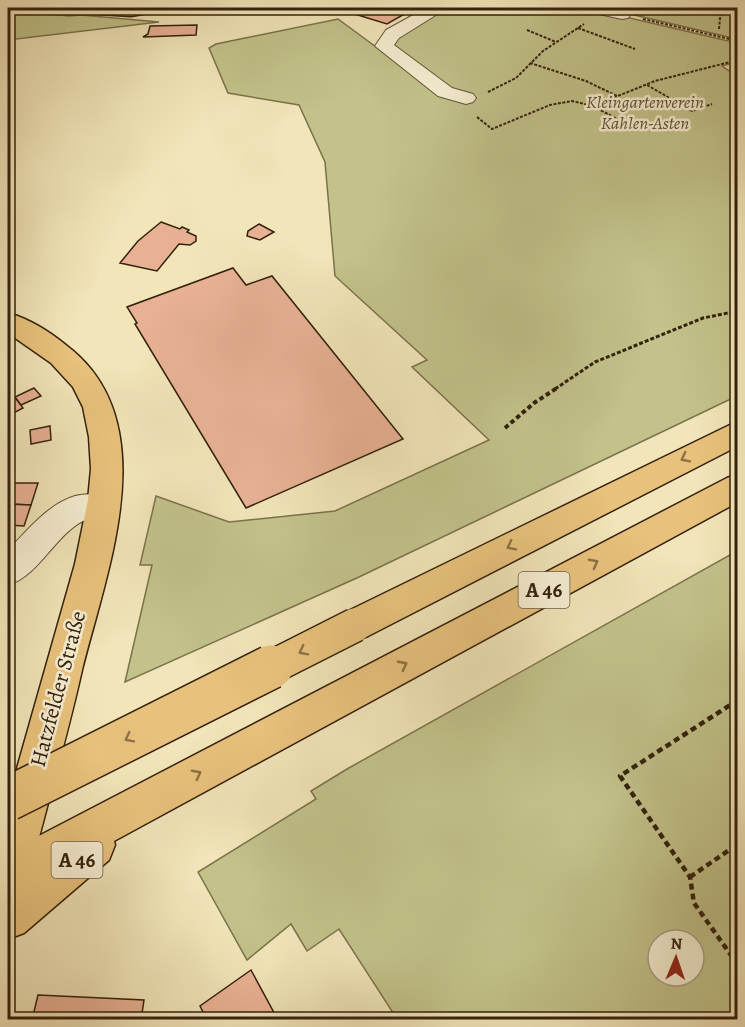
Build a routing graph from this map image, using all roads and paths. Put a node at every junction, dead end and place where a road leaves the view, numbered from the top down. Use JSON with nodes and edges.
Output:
{"nodes":[{"id":1,"x":82,"y":8,"type":"edge"},
{"id":2,"x":149,"y":8,"type":"edge"},
{"id":3,"x":187,"y":8,"type":"edge"},
{"id":4,"x":224,"y":8,"type":"edge"},
{"id":5,"x":438,"y":8,"type":"edge"},
{"id":6,"x":602,"y":8,"type":"edge"},
{"id":7,"x":721,"y":8,"type":"edge"},
{"id":8,"x":622,"y":14,"type":"joint"},
{"id":9,"x":577,"y":28,"type":"junction"},
{"id":10,"x":719,"y":28,"type":"dead end"},
{"id":11,"x":527,"y":30,"type":"dead end"},
{"id":12,"x":738,"y":41,"type":"edge"},
{"id":13,"x":556,"y":42,"type":"junction"},
{"id":14,"x":635,"y":49,"type":"dead end"},
{"id":15,"x":738,"y":60,"type":"edge"},
{"id":16,"x":530,"y":63,"type":"junction"},
{"id":17,"x":646,"y":85,"type":"junction"},
{"id":18,"x":486,"y":93,"type":"dead end"},
{"id":19,"x":617,"y":96,"type":"junction"},
{"id":20,"x":466,"y":98,"type":"dead end"},
{"id":21,"x":712,"y":104,"type":"dead end"},
{"id":22,"x":592,"y":106,"type":"junction"},
{"id":23,"x":492,"y":129,"type":"dead end"},
{"id":24,"x":636,"y":129,"type":"dead end"},
{"id":25,"x":738,"y":311,"type":"edge"},
{"id":26,"x":8,"y":322,"type":"edge"},
{"id":27,"x":505,"y":428,"type":"dead end"},
{"id":28,"x":738,"y":432,"type":"edge"},
{"id":29,"x":738,"y":487,"type":"edge"},
{"id":30,"x":104,"y":506,"type":"junction"},
{"id":31,"x":8,"y":571,"type":"edge"},
{"id":32,"x":737,"y":702,"type":"edge"},
{"id":33,"x":8,"y":799,"type":"edge"},
{"id":34,"x":146,"y":802,"type":"junction"},
{"id":35,"x":738,"y":844,"type":"edge"},
{"id":36,"x":8,"y":870,"type":"edge"},
{"id":37,"x":8,"y":875,"type":"edge"},
{"id":38,"x":690,"y":877,"type":"junction"},
{"id":39,"x":8,"y":917,"type":"edge"},
{"id":40,"x":738,"y":951,"type":"edge"},
{"id":41,"x":730,"y":955,"type":"junction"},
{"id":42,"x":738,"y":965,"type":"edge"}],
"edges":[{"from":1,"to":2,"type":"main road"},
{"from":3,"to":4,"type":"path"},
{"from":5,"to":20,"type":"street"},
{"from":6,"to":8,"type":"street"},
{"from":6,"to":9,"type":"path"},
{"from":7,"to":10,"type":"path"},
{"from":8,"to":12,"type":"path"},
{"from":9,"to":13,"type":"path"},
{"from":9,"to":14,"type":"path"},
{"from":11,"to":13,"type":"path"},
{"from":13,"to":16,"type":"path"},
{"from":15,"to":17,"type":"path"},
{"from":16,"to":18,"type":"path"},
{"from":16,"to":19,"type":"path"},
{"from":17,"to":19,"type":"path"},
{"from":17,"to":21,"type":"path"},
{"from":19,"to":22,"type":"path"},
{"from":22,"to":23,"type":"path"},
{"from":22,"to":24,"type":"path"},
{"from":25,"to":27,"type":"path"},
{"from":26,"to":30,"type":"main road","name":"Hatzfelder Straße"},
{"from":28,"to":33,"type":"main road","number":"A 46","one_way":true,"bridge":true},
{"from":34,"to":29,"type":"main road","number":"A 46","one_way":true},
{"from":30,"to":31,"type":"street"},
{"from":30,"to":36,"type":"main road","name":"Hatzfelder Straße"},
{"from":32,"to":38,"type":"path"},
{"from":34,"to":37,"type":"main road","number":"A 46"},
{"from":34,"to":39,"type":"main road","number":"A 46"},
{"from":35,"to":38,"type":"path"},
{"from":38,"to":41,"type":"path"},
{"from":40,"to":41,"type":"path"},
{"from":41,"to":42,"type":"path"}]}
